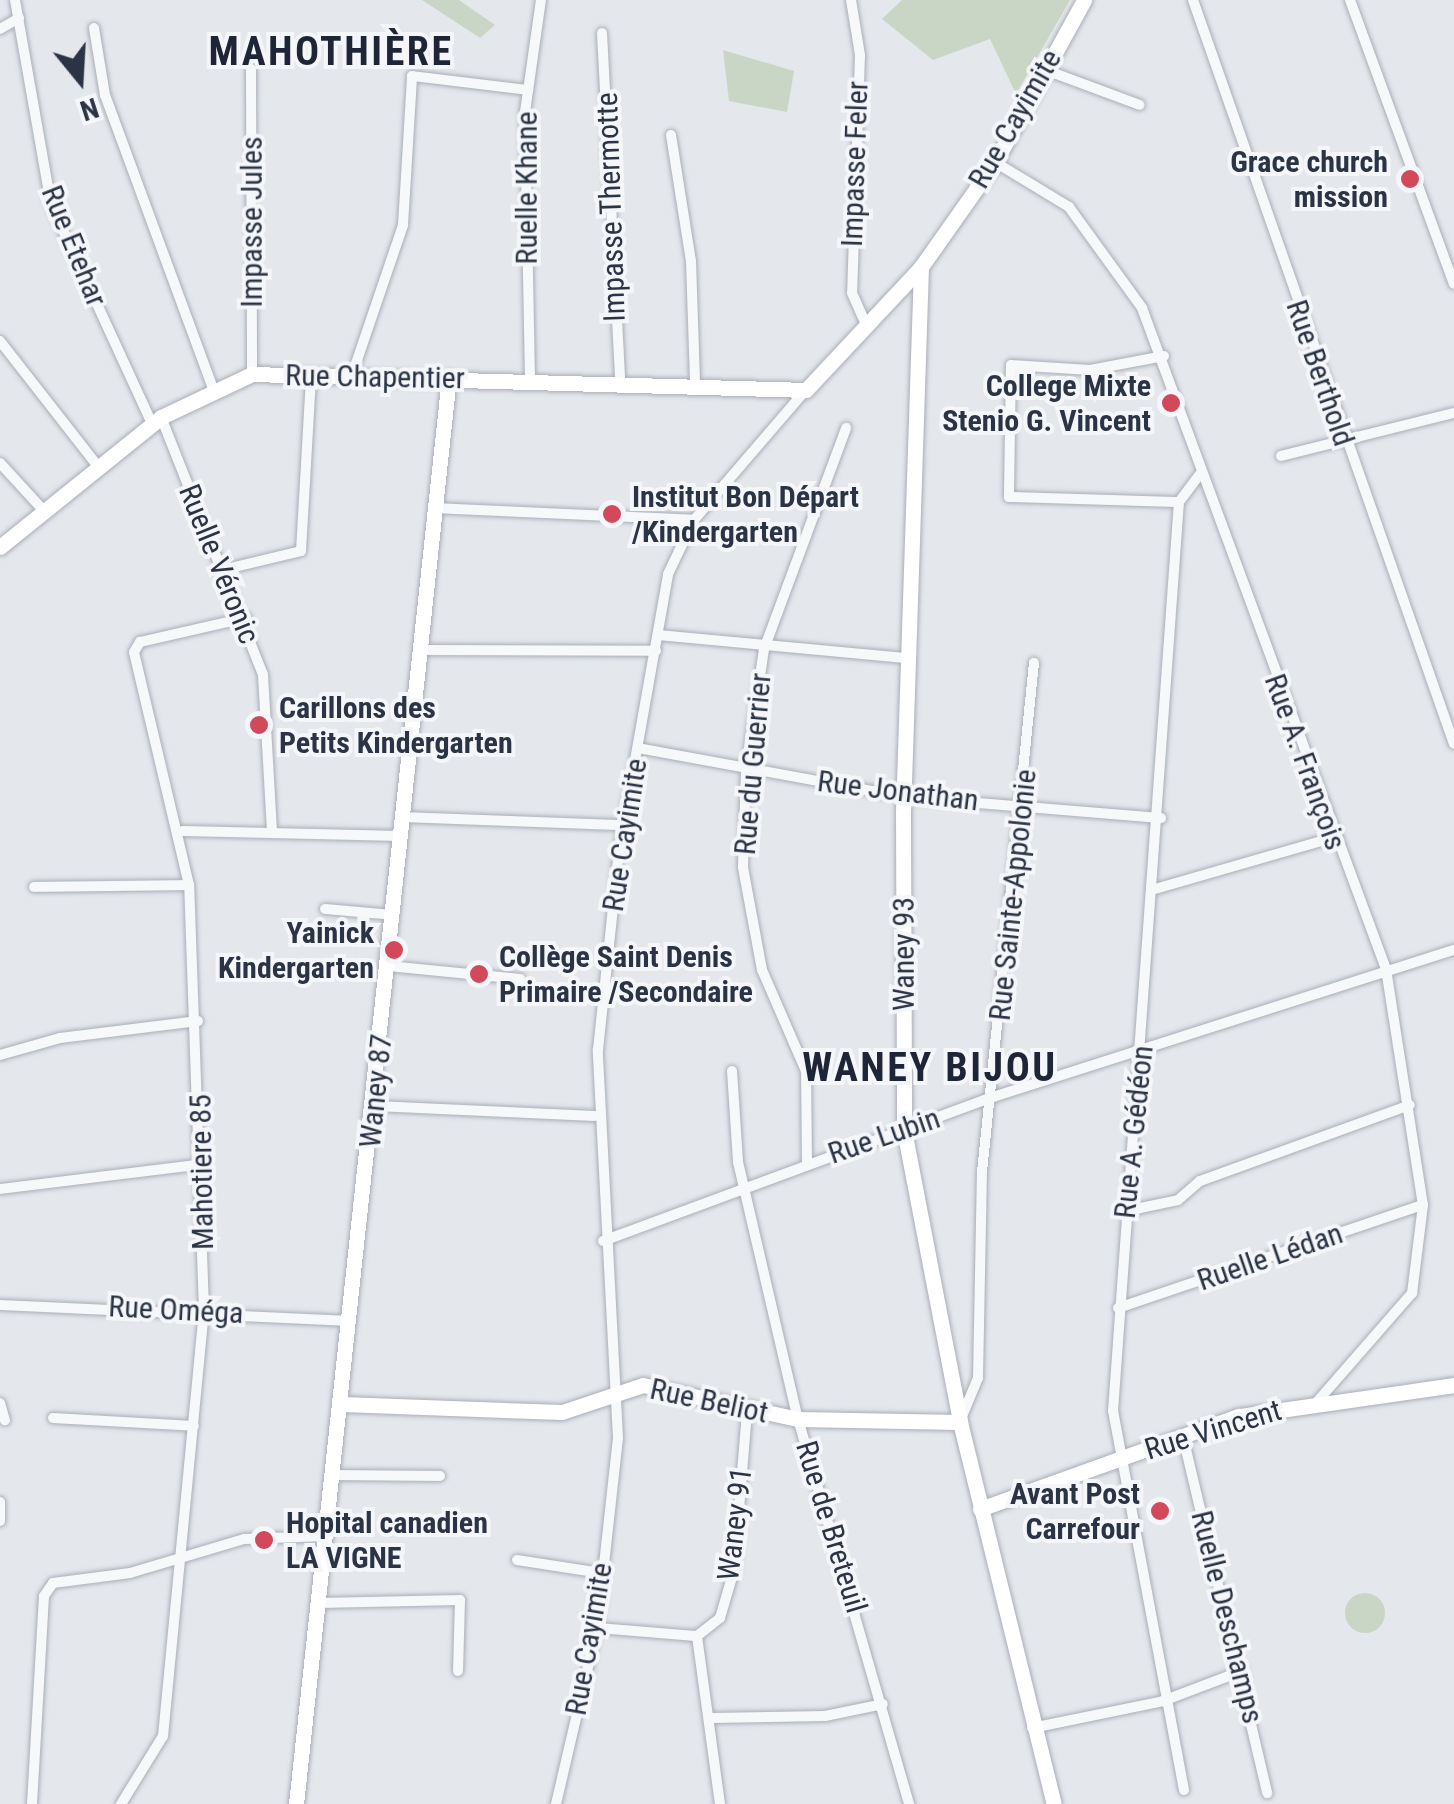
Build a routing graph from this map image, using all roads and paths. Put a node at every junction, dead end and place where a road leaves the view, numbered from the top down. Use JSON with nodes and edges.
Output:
{"nodes":[{"id":1,"x":15,"y":0,"type":"edge"},
{"id":2,"x":541,"y":0,"type":"edge"},
{"id":3,"x":851,"y":0,"type":"edge"},
{"id":4,"x":1084,"y":0,"type":"edge"},
{"id":5,"x":1192,"y":0,"type":"edge"},
{"id":6,"x":1350,"y":0,"type":"edge"},
{"id":7,"x":20,"y":18,"type":"junction"},
{"id":8,"x":94,"y":28,"type":"dead end"},
{"id":9,"x":0,"y":30,"type":"edge"},
{"id":10,"x":602,"y":33,"type":"dead end"},
{"id":11,"x":252,"y":69,"type":"dead end"},
{"id":12,"x":1043,"y":69,"type":"junction"},
{"id":13,"x":528,"y":90,"type":"junction"},
{"id":14,"x":1140,"y":106,"type":"dead end"},
{"id":15,"x":671,"y":135,"type":"dead end"},
{"id":16,"x":995,"y":162,"type":"junction"},
{"id":17,"x":921,"y":267,"type":"junction"},
{"id":18,"x":1454,"y":284,"type":"edge"},
{"id":19,"x":867,"y":326,"type":"junction"},
{"id":20,"x":0,"y":340,"type":"edge"},
{"id":21,"x":1164,"y":356,"type":"junction"},
{"id":22,"x":252,"y":374,"type":"junction"},
{"id":23,"x":311,"y":377,"type":"junction"},
{"id":24,"x":350,"y":378,"type":"junction"},
{"id":25,"x":448,"y":378,"type":"junction"},
{"id":26,"x":530,"y":378,"type":"junction"},
{"id":27,"x":620,"y":382,"type":"junction"},
{"id":28,"x":695,"y":383,"type":"junction"},
{"id":29,"x":213,"y":388,"type":"junction"},
{"id":30,"x":806,"y":390,"type":"junction"},
{"id":31,"x":1454,"y":413,"type":"edge"},
{"id":32,"x":157,"y":421,"type":"junction"},
{"id":33,"x":846,"y":428,"type":"dead end"},
{"id":34,"x":1342,"y":440,"type":"junction"},
{"id":35,"x":1281,"y":456,"type":"dead end"},
{"id":36,"x":0,"y":463,"type":"edge"},
{"id":37,"x":96,"y":464,"type":"junction"},
{"id":38,"x":1199,"y":475,"type":"junction"},
{"id":39,"x":1179,"y":502,"type":"junction"},
{"id":40,"x":433,"y":508,"type":"junction"},
{"id":41,"x":43,"y":510,"type":"junction"},
{"id":42,"x":694,"y":520,"type":"junction"},
{"id":43,"x":0,"y":547,"type":"edge"},
{"id":44,"x":222,"y":570,"type":"junction"},
{"id":45,"x":246,"y":618,"type":"junction"},
{"id":46,"x":658,"y":635,"type":"junction"},
{"id":47,"x":764,"y":649,"type":"junction"},
{"id":48,"x":420,"y":650,"type":"junction"},
{"id":49,"x":656,"y":651,"type":"junction"},
{"id":50,"x":908,"y":658,"type":"junction"},
{"id":51,"x":1034,"y":663,"type":"dead end"},
{"id":52,"x":1454,"y":744,"type":"edge"},
{"id":53,"x":638,"y":748,"type":"junction"},
{"id":54,"x":746,"y":771,"type":"junction"},
{"id":55,"x":904,"y":797,"type":"junction"},
{"id":56,"x":1023,"y":805,"type":"junction"},
{"id":57,"x":402,"y":817,"type":"junction"},
{"id":58,"x":1162,"y":818,"type":"junction"},
{"id":59,"x":624,"y":825,"type":"junction"},
{"id":60,"x":182,"y":831,"type":"junction"},
{"id":61,"x":272,"y":833,"type":"junction"},
{"id":62,"x":401,"y":836,"type":"junction"},
{"id":63,"x":1332,"y":838,"type":"junction"},
{"id":64,"x":189,"y":885,"type":"junction"},
{"id":65,"x":34,"y":887,"type":"dead end"},
{"id":66,"x":1154,"y":889,"type":"junction"},
{"id":67,"x":325,"y":909,"type":"dead end"},
{"id":68,"x":394,"y":915,"type":"junction"},
{"id":69,"x":1454,"y":950,"type":"edge"},
{"id":70,"x":388,"y":966,"type":"junction"},
{"id":71,"x":1386,"y":969,"type":"junction"},
{"id":72,"x":520,"y":978,"type":"dead end"},
{"id":73,"x":198,"y":1020,"type":"junction"},
{"id":74,"x":1144,"y":1046,"type":"junction"},
{"id":75,"x":0,"y":1055,"type":"edge"},
{"id":76,"x":732,"y":1071,"type":"dead end"},
{"id":77,"x":993,"y":1097,"type":"junction"},
{"id":78,"x":1410,"y":1105,"type":"junction"},
{"id":79,"x":375,"y":1106,"type":"junction"},
{"id":80,"x":595,"y":1116,"type":"junction"},
{"id":81,"x":904,"y":1130,"type":"junction"},
{"id":82,"x":807,"y":1163,"type":"junction"},
{"id":83,"x":205,"y":1164,"type":"junction"},
{"id":84,"x":744,"y":1188,"type":"junction"},
{"id":85,"x":0,"y":1189,"type":"edge"},
{"id":86,"x":1422,"y":1205,"type":"junction"},
{"id":87,"x":1126,"y":1211,"type":"junction"},
{"id":88,"x":604,"y":1241,"type":"junction"},
{"id":89,"x":0,"y":1306,"type":"edge"},
{"id":90,"x":1118,"y":1308,"type":"junction"},
{"id":91,"x":204,"y":1310,"type":"junction"},
{"id":92,"x":352,"y":1321,"type":"junction"},
{"id":93,"x":1454,"y":1385,"type":"edge"},
{"id":94,"x":616,"y":1390,"type":"junction"},
{"id":95,"x":1317,"y":1402,"type":"junction"},
{"id":96,"x":0,"y":1403,"type":"edge"},
{"id":97,"x":342,"y":1404,"type":"junction"},
{"id":98,"x":747,"y":1411,"type":"junction"},
{"id":99,"x":53,"y":1418,"type":"dead end"},
{"id":100,"x":798,"y":1419,"type":"junction"},
{"id":101,"x":6,"y":1420,"type":"dead end"},
{"id":102,"x":960,"y":1422,"type":"junction"},
{"id":103,"x":194,"y":1426,"type":"junction"},
{"id":104,"x":1184,"y":1441,"type":"junction"},
{"id":105,"x":1117,"y":1460,"type":"junction"},
{"id":106,"x":332,"y":1475,"type":"junction"},
{"id":107,"x":440,"y":1476,"type":"dead end"},
{"id":108,"x":0,"y":1502,"type":"edge"},
{"id":109,"x":980,"y":1509,"type":"junction"},
{"id":110,"x":0,"y":1521,"type":"edge"},
{"id":111,"x":326,"y":1536,"type":"junction"},
{"id":112,"x":179,"y":1558,"type":"junction"},
{"id":113,"x":517,"y":1560,"type":"dead end"},
{"id":114,"x":601,"y":1573,"type":"junction"},
{"id":115,"x":319,"y":1603,"type":"junction"},
{"id":116,"x":596,"y":1628,"type":"junction"},
{"id":117,"x":697,"y":1636,"type":"junction"},
{"id":118,"x":458,"y":1671,"type":"dead end"},
{"id":119,"x":1242,"y":1672,"type":"junction"},
{"id":120,"x":1163,"y":1702,"type":"junction"},
{"id":121,"x":883,"y":1704,"type":"junction"},
{"id":122,"x":712,"y":1718,"type":"junction"},
{"id":123,"x":1032,"y":1728,"type":"junction"},
{"id":124,"x":1184,"y":1790,"type":"dead end"},
{"id":125,"x":1267,"y":1793,"type":"dead end"},
{"id":126,"x":32,"y":1804,"type":"edge"},
{"id":127,"x":121,"y":1804,"type":"edge"},
{"id":128,"x":296,"y":1804,"type":"edge"},
{"id":129,"x":556,"y":1804,"type":"edge"},
{"id":130,"x":720,"y":1804,"type":"edge"},
{"id":131,"x":909,"y":1804,"type":"edge"},
{"id":132,"x":1054,"y":1804,"type":"edge"}],
"edges":[{"from":1,"to":7,"type":"street","name":"Rue Etehar"},
{"from":2,"to":13,"type":"street","name":"Ruelle Khane"},
{"from":3,"to":19,"type":"street","name":"Impasse Feler"},
{"from":4,"to":12,"type":"street","name":"Rue Cayimite"},
{"from":5,"to":34,"type":"street","name":"Rue Berthold"},
{"from":6,"to":18,"type":"street"},
{"from":7,"to":9,"type":"street"},
{"from":7,"to":32,"type":"street","name":"Rue Etehar"},
{"from":8,"to":29,"type":"street"},
{"from":10,"to":27,"type":"street","name":"Impasse Thermotte"},
{"from":11,"to":22,"type":"street","name":"Impasse Jules"},
{"from":12,"to":14,"type":"street"},
{"from":12,"to":16,"type":"street","name":"Rue Cayimite"},
{"from":13,"to":24,"type":"street"},
{"from":13,"to":26,"type":"street","name":"Ruelle Khane"},
{"from":15,"to":28,"type":"street"},
{"from":16,"to":17,"type":"street","name":"Rue Cayimite"},
{"from":16,"to":21,"type":"street","name":"Rue A. François"},
{"from":17,"to":19,"type":"street","name":"Rue Cayimite"},
{"from":17,"to":50,"type":"street","name":"Waney 93"},
{"from":19,"to":30,"type":"street","name":"Rue Cayimite"},
{"from":20,"to":37,"type":"street"},
{"from":21,"to":38,"type":"street","name":"Rue A. François"},
{"from":21,"to":39,"type":"street"},
{"from":22,"to":23,"type":"street","name":"Rue Chapentier"},
{"from":22,"to":29,"type":"street","name":"Rue Chapentier"},
{"from":23,"to":24,"type":"street","name":"Rue Chapentier"},
{"from":23,"to":44,"type":"street"},
{"from":24,"to":25,"type":"street","name":"Rue Chapentier"},
{"from":25,"to":26,"type":"street","name":"Rue Chapentier"},
{"from":25,"to":40,"type":"street","name":"Waney 87"},
{"from":26,"to":27,"type":"street","name":"Rue Chapentier"},
{"from":27,"to":28,"type":"street","name":"Rue Chapentier"},
{"from":28,"to":30,"type":"street","name":"Rue Chapentier"},
{"from":29,"to":32,"type":"street","name":"Rue Chapentier"},
{"from":30,"to":42,"type":"street","name":"Rue Cayimite"},
{"from":31,"to":34,"type":"street"},
{"from":32,"to":37,"type":"street","name":"Rue Chapentier"},
{"from":32,"to":44,"type":"street","name":"Ruelle Véronic"},
{"from":33,"to":47,"type":"street","name":"Rue du Guerrier"},
{"from":34,"to":35,"type":"street"},
{"from":34,"to":52,"type":"street","name":"Rue Berthold"},
{"from":36,"to":41,"type":"street"},
{"from":37,"to":41,"type":"street","name":"Rue Chapentier"},
{"from":38,"to":39,"type":"street"},
{"from":38,"to":63,"type":"street","name":"Rue A. François"},
{"from":39,"to":58,"type":"street","name":"Rue A. Gédéon"},
{"from":40,"to":42,"type":"street"},
{"from":40,"to":48,"type":"street","name":"Waney 87"},
{"from":41,"to":43,"type":"street","name":"Rue Chapentier"},
{"from":42,"to":46,"type":"street","name":"Rue Cayimite"},
{"from":44,"to":45,"type":"street","name":"Ruelle Véronic"},
{"from":45,"to":60,"type":"street","name":"Mahotiere 85"},
{"from":45,"to":61,"type":"street","name":"Ruelle Véronic"},
{"from":46,"to":47,"type":"street"},
{"from":46,"to":49,"type":"street","name":"Rue Cayimite"},
{"from":47,"to":50,"type":"street"},
{"from":47,"to":54,"type":"street","name":"Rue du Guerrier"},
{"from":48,"to":49,"type":"street"},
{"from":48,"to":57,"type":"street","name":"Waney 87"},
{"from":49,"to":53,"type":"street","name":"Rue Cayimite"},
{"from":50,"to":55,"type":"street","name":"Waney 93"},
{"from":51,"to":56,"type":"street","name":"Rue Sainte-Appolonie"},
{"from":53,"to":54,"type":"street","name":"Rue Jonathan"},
{"from":53,"to":59,"type":"street","name":"Rue Cayimite"},
{"from":54,"to":55,"type":"street","name":"Rue Jonathan"},
{"from":54,"to":82,"type":"street","name":"Rue du Guerrier"},
{"from":55,"to":56,"type":"street","name":"Rue Jonathan"},
{"from":55,"to":81,"type":"street","name":"Waney 93"},
{"from":56,"to":58,"type":"street","name":"Rue Jonathan"},
{"from":56,"to":77,"type":"street","name":"Rue Sainte-Appolonie"},
{"from":57,"to":59,"type":"street"},
{"from":57,"to":62,"type":"street","name":"Waney 87"},
{"from":58,"to":66,"type":"street","name":"Rue A. Gédéon"},
{"from":59,"to":80,"type":"street","name":"Rue Cayimite"},
{"from":60,"to":61,"type":"street"},
{"from":60,"to":64,"type":"street","name":"Mahotiere 85"},
{"from":61,"to":62,"type":"street"},
{"from":62,"to":68,"type":"street","name":"Waney 87"},
{"from":63,"to":66,"type":"street"},
{"from":63,"to":71,"type":"street","name":"Rue A. François"},
{"from":64,"to":65,"type":"street"},
{"from":64,"to":73,"type":"street","name":"Mahotiere 85"},
{"from":66,"to":74,"type":"street","name":"Rue A. Gédéon"},
{"from":67,"to":68,"type":"street"},
{"from":68,"to":70,"type":"street","name":"Waney 87"},
{"from":69,"to":71,"type":"street","name":"Rue Lubin"},
{"from":70,"to":72,"type":"street"},
{"from":70,"to":79,"type":"street","name":"Waney 87"},
{"from":71,"to":74,"type":"street","name":"Rue Lubin"},
{"from":71,"to":78,"type":"street","name":"Rue A. François"},
{"from":73,"to":75,"type":"street"},
{"from":73,"to":83,"type":"street","name":"Mahotiere 85"},
{"from":74,"to":77,"type":"street","name":"Rue Lubin"},
{"from":74,"to":87,"type":"street","name":"Rue A. Gédéon"},
{"from":76,"to":84,"type":"street","name":"Rue de Breteuil"},
{"from":77,"to":81,"type":"street","name":"Rue Lubin"},
{"from":77,"to":102,"type":"street","name":"Rue Sainte-Appolonie"},
{"from":78,"to":86,"type":"street","name":"Rue A. François"},
{"from":78,"to":87,"type":"street"},
{"from":79,"to":80,"type":"street"},
{"from":79,"to":92,"type":"street","name":"Waney 87"},
{"from":80,"to":88,"type":"street","name":"Rue Cayimite"},
{"from":81,"to":82,"type":"street","name":"Rue Lubin"},
{"from":81,"to":102,"type":"street","name":"Waney 93"},
{"from":82,"to":84,"type":"street","name":"Rue Lubin"},
{"from":83,"to":85,"type":"street"},
{"from":83,"to":91,"type":"street","name":"Mahotiere 85"},
{"from":84,"to":88,"type":"street","name":"Rue Lubin"},
{"from":84,"to":100,"type":"street","name":"Rue de Breteuil"},
{"from":86,"to":90,"type":"street","name":"Ruelle Lédan"},
{"from":86,"to":95,"type":"street","name":"Rue A. François"},
{"from":87,"to":90,"type":"street","name":"Rue A. Gédéon"},
{"from":88,"to":94,"type":"street","name":"Rue Cayimite"},
{"from":89,"to":91,"type":"street","name":"Rue Oméga"},
{"from":90,"to":105,"type":"street","name":"Rue A. Gédéon"},
{"from":91,"to":92,"type":"street","name":"Rue Oméga"},
{"from":91,"to":103,"type":"street","name":"Mahotiere 85"},
{"from":92,"to":97,"type":"street","name":"Waney 87"},
{"from":93,"to":95,"type":"street","name":"Rue Vincent"},
{"from":94,"to":97,"type":"street","name":"Rue Beliot"},
{"from":94,"to":98,"type":"street","name":"Rue Beliot"},
{"from":94,"to":114,"type":"street","name":"Rue Cayimite"},
{"from":95,"to":104,"type":"street","name":"Rue Vincent"},
{"from":96,"to":101,"type":"street"},
{"from":97,"to":106,"type":"street","name":"Waney 87"},
{"from":98,"to":100,"type":"street","name":"Rue Beliot"},
{"from":98,"to":117,"type":"street","name":"Waney 91"},
{"from":99,"to":103,"type":"street"},
{"from":100,"to":102,"type":"street","name":"Rue Beliot"},
{"from":100,"to":121,"type":"street","name":"Rue de Breteuil"},
{"from":102,"to":109,"type":"street","name":"Waney 93"},
{"from":103,"to":112,"type":"street","name":"Mahotiere 85"},
{"from":104,"to":105,"type":"street","name":"Rue Vincent"},
{"from":104,"to":119,"type":"street","name":"Ruelle Deschamps"},
{"from":105,"to":109,"type":"street","name":"Rue Vincent"},
{"from":105,"to":120,"type":"street","name":"Rue A. Gédéon"},
{"from":106,"to":107,"type":"street"},
{"from":106,"to":111,"type":"street","name":"Waney 87"},
{"from":108,"to":110,"type":"street"},
{"from":109,"to":123,"type":"street","name":"Waney 93"},
{"from":111,"to":112,"type":"street"},
{"from":111,"to":115,"type":"street","name":"Waney 87"},
{"from":112,"to":126,"type":"street"},
{"from":112,"to":127,"type":"street","name":"Mahotiere 85"},
{"from":113,"to":114,"type":"street"},
{"from":114,"to":116,"type":"street","name":"Rue Cayimite"},
{"from":115,"to":118,"type":"street"},
{"from":115,"to":128,"type":"street","name":"Waney 87"},
{"from":116,"to":117,"type":"street"},
{"from":116,"to":129,"type":"street","name":"Rue Cayimite"},
{"from":117,"to":122,"type":"street"},
{"from":119,"to":120,"type":"street"},
{"from":119,"to":125,"type":"street","name":"Ruelle Deschamps"},
{"from":120,"to":123,"type":"street"},
{"from":120,"to":124,"type":"street","name":"Rue A. Gédéon"},
{"from":121,"to":122,"type":"street"},
{"from":121,"to":131,"type":"street","name":"Rue de Breteuil"},
{"from":122,"to":130,"type":"street"},
{"from":123,"to":132,"type":"street","name":"Waney 93"}]}
